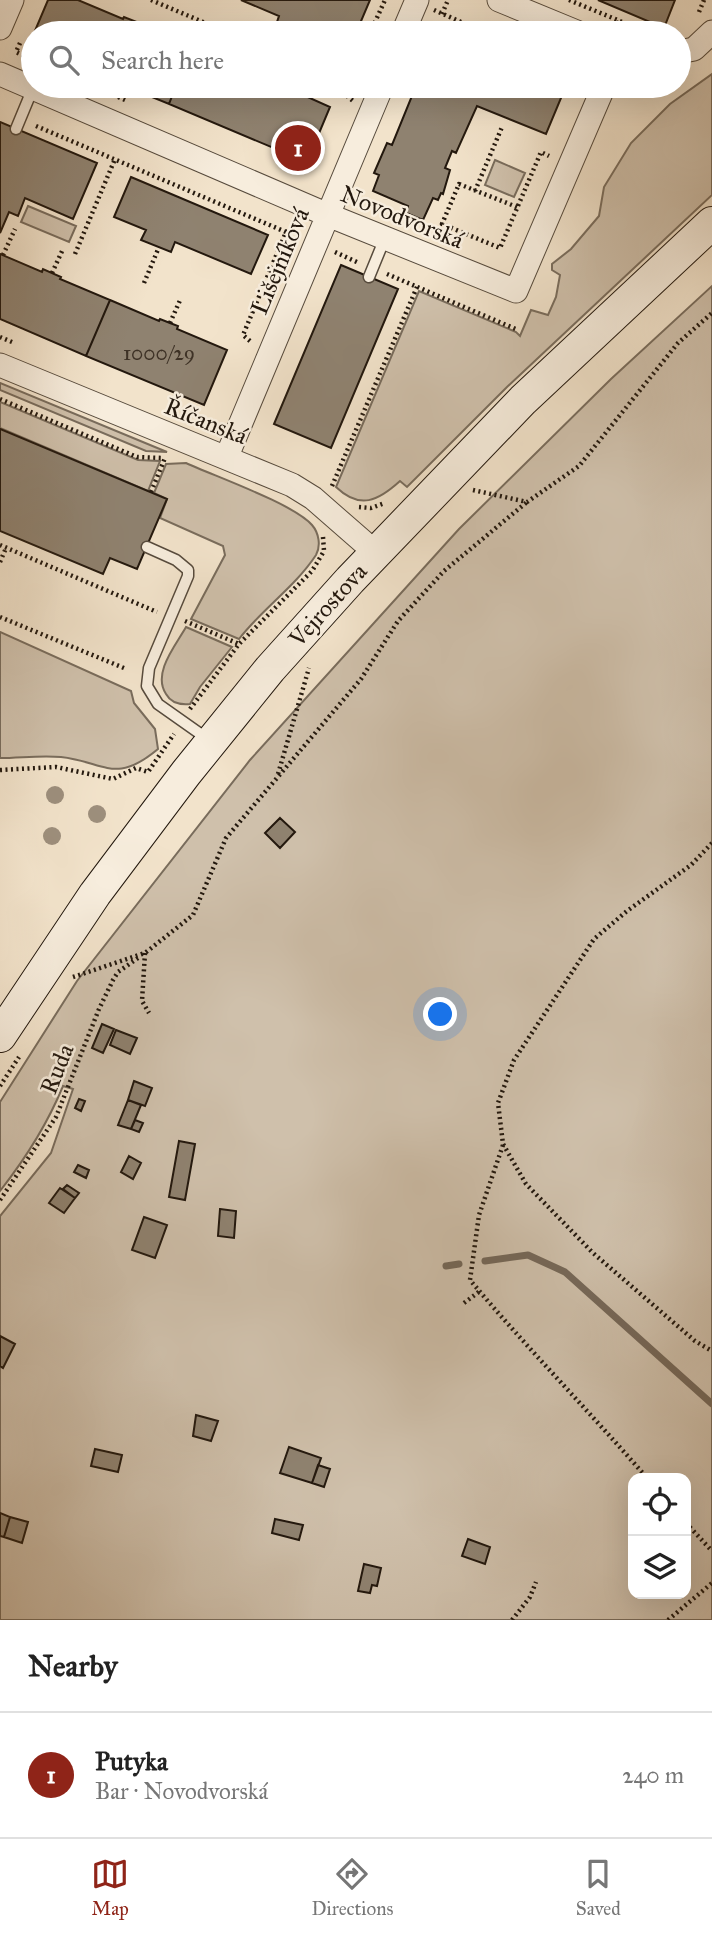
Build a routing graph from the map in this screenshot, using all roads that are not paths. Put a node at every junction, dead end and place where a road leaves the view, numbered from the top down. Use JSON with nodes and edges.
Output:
{"nodes":[{"id":1,"x":12,"y":0,"type":"edge"},
{"id":2,"x":499,"y":0,"type":"edge"},
{"id":3,"x":424,"y":5,"type":"edge"},
{"id":4,"x":413,"y":21,"type":"edge"},
{"id":5,"x":550,"y":21,"type":"edge"},
{"id":6,"x":0,"y":29,"type":"edge"},
{"id":7,"x":712,"y":32,"type":"edge"},
{"id":8,"x":691,"y":50,"type":"edge"},
{"id":9,"x":0,"y":74,"type":"edge"},
{"id":10,"x":21,"y":83,"type":"edge"},
{"id":11,"x":29,"y":98,"type":"edge"},
{"id":12,"x":56,"y":98,"type":"edge"},
{"id":13,"x":377,"y":98,"type":"edge"},
{"id":14,"x":599,"y":98,"type":"edge"},
{"id":15,"x":18,"y":124,"type":"road end"},
{"id":16,"x":328,"y":215,"type":"junction"},
{"id":17,"x":712,"y":223,"type":"edge"},
{"id":18,"x":385,"y":238,"type":"junction"},
{"id":19,"x":371,"y":273,"type":"road end"},
{"id":20,"x":0,"y":365,"type":"edge"},
{"id":21,"x":227,"y":456,"type":"junction"},
{"id":22,"x":147,"y":547,"type":"dead end"},
{"id":23,"x":376,"y":553,"type":"junction"},
{"id":24,"x":211,"y":741,"type":"junction"},
{"id":25,"x":10,"y":1045,"type":"edge"}],
"edges":[{"from":1,"to":6,"type":"street"},
{"from":2,"to":5,"type":"street"},
{"from":3,"to":4,"type":"street"},
{"from":7,"to":8,"type":"street"},
{"from":9,"to":10,"type":"street","name":"Novodvorská"},
{"from":11,"to":15,"type":"lane"},
{"from":12,"to":16,"type":"street","name":"Novodvorská"},
{"from":13,"to":16,"type":"street","name":"Lišejníková"},
{"from":14,"to":18,"type":"street","name":"Novodvorská"},
{"from":16,"to":18,"type":"street","name":"Novodvorská"},
{"from":16,"to":21,"type":"street","name":"Lišejníková"},
{"from":17,"to":23,"type":"street","name":"Vejrostova"},
{"from":18,"to":19,"type":"lane"},
{"from":20,"to":21,"type":"street","name":"Říčanská"},
{"from":21,"to":23,"type":"street","name":"Říčanská"},
{"from":22,"to":24,"type":"lane"},
{"from":23,"to":24,"type":"street","name":"Vejrostova"},
{"from":24,"to":25,"type":"street","name":"Vejrostova"}]}
